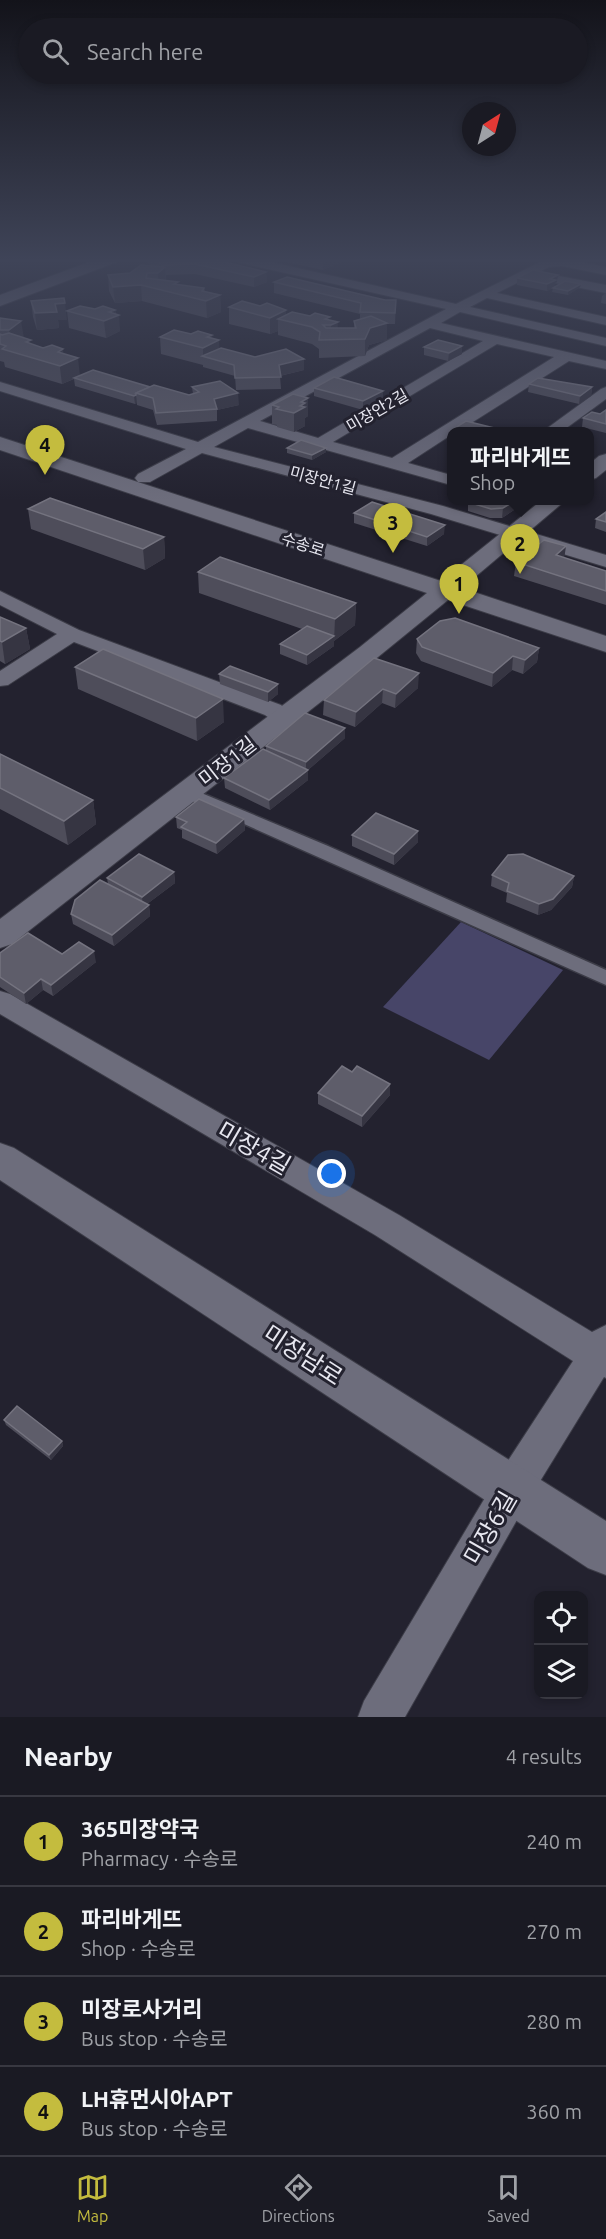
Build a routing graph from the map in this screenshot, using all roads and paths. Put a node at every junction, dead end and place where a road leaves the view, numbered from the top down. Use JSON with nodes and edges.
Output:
{"nodes":[{"id":1,"x":401,"y":339,"type":"edge"},
{"id":2,"x":496,"y":339,"type":"joint"},
{"id":3,"x":566,"y":356,"type":"junction"},
{"id":4,"x":606,"y":365,"type":"edge"},
{"id":5,"x":0,"y":386,"type":"edge"},
{"id":6,"x":606,"y":392,"type":"edge"},
{"id":7,"x":248,"y":423,"type":"junction"},
{"id":8,"x":453,"y":427,"type":"edge"},
{"id":9,"x":557,"y":427,"type":"edge"},
{"id":10,"x":0,"y":431,"type":"edge"},
{"id":11,"x":447,"y":431,"type":"edge"},
{"id":12,"x":0,"y":443,"type":"edge"},
{"id":13,"x":320,"y":443,"type":"junction"},
{"id":14,"x":200,"y":448,"type":"junction"},
{"id":15,"x":606,"y":460,"type":"edge"},
{"id":16,"x":394,"y":464,"type":"junction"},
{"id":17,"x":594,"y":470,"type":"edge"},
{"id":18,"x":144,"y":478,"type":"junction"},
{"id":19,"x":447,"y":479,"type":"edge"},
{"id":20,"x":551,"y":505,"type":"edge"},
{"id":21,"x":515,"y":534,"type":"junction"},
{"id":22,"x":606,"y":561,"type":"edge"},
{"id":23,"x":452,"y":585,"type":"junction"},
{"id":24,"x":0,"y":597,"type":"edge"},
{"id":25,"x":606,"y":629,"type":"edge"},
{"id":26,"x":72,"y":634,"type":"junction"},
{"id":27,"x":606,"y":644,"type":"edge"},
{"id":28,"x":0,"y":680,"type":"edge"},
{"id":29,"x":283,"y":717,"type":"junction"},
{"id":30,"x":187,"y":792,"type":"junction"},
{"id":31,"x":0,"y":936,"type":"edge"},
{"id":32,"x":606,"y":978,"type":"edge"},
{"id":33,"x":0,"y":1001,"type":"edge"},
{"id":34,"x":0,"y":1160,"type":"edge"},
{"id":35,"x":603,"y":1353,"type":"edge"},
{"id":36,"x":512,"y":1490,"type":"junction"},
{"id":37,"x":606,"y":1550,"type":"edge"},
{"id":38,"x":380,"y":1717,"type":"edge"}],
"edges":[{"from":1,"to":7,"type":"street"},
{"from":2,"to":3,"type":"street"},
{"from":2,"to":13,"type":"street","name":"미장안2길"},
{"from":3,"to":4,"type":"street"},
{"from":3,"to":8,"type":"street"},
{"from":5,"to":14,"type":"street","name":"미장안1길"},
{"from":6,"to":9,"type":"street"},
{"from":7,"to":13,"type":"street","name":"미장안2길"},
{"from":7,"to":14,"type":"street"},
{"from":10,"to":18,"type":"street","name":"수송로"},
{"from":11,"to":16,"type":"street"},
{"from":12,"to":23,"type":"street","name":"수송로"},
{"from":13,"to":16,"type":"street","name":"미장안2길"},
{"from":14,"to":18,"type":"street"},
{"from":14,"to":21,"type":"street","name":"미장안1길"},
{"from":15,"to":17,"type":"street"},
{"from":16,"to":19,"type":"street","name":"미장안2길"},
{"from":18,"to":23,"type":"street","name":"수송로"},
{"from":20,"to":21,"type":"street","name":"미장1길"},
{"from":21,"to":22,"type":"street","name":"미장안1길"},
{"from":21,"to":23,"type":"street","name":"미장1길"},
{"from":23,"to":25,"type":"street","name":"수송로"},
{"from":23,"to":27,"type":"street","name":"수송로"},
{"from":23,"to":29,"type":"street","name":"미장1길"},
{"from":24,"to":26,"type":"street"},
{"from":26,"to":28,"type":"street"},
{"from":26,"to":29,"type":"street"},
{"from":29,"to":30,"type":"street","name":"미장1길"},
{"from":30,"to":31,"type":"street","name":"미장1길"},
{"from":30,"to":32,"type":"street"},
{"from":33,"to":35,"type":"street","name":"미장4길"},
{"from":34,"to":36,"type":"street","name":"미장남로"},
{"from":35,"to":36,"type":"street","name":"미장6길"},
{"from":36,"to":37,"type":"street","name":"미장남로"},
{"from":36,"to":38,"type":"street","name":"미장6길"}]}
